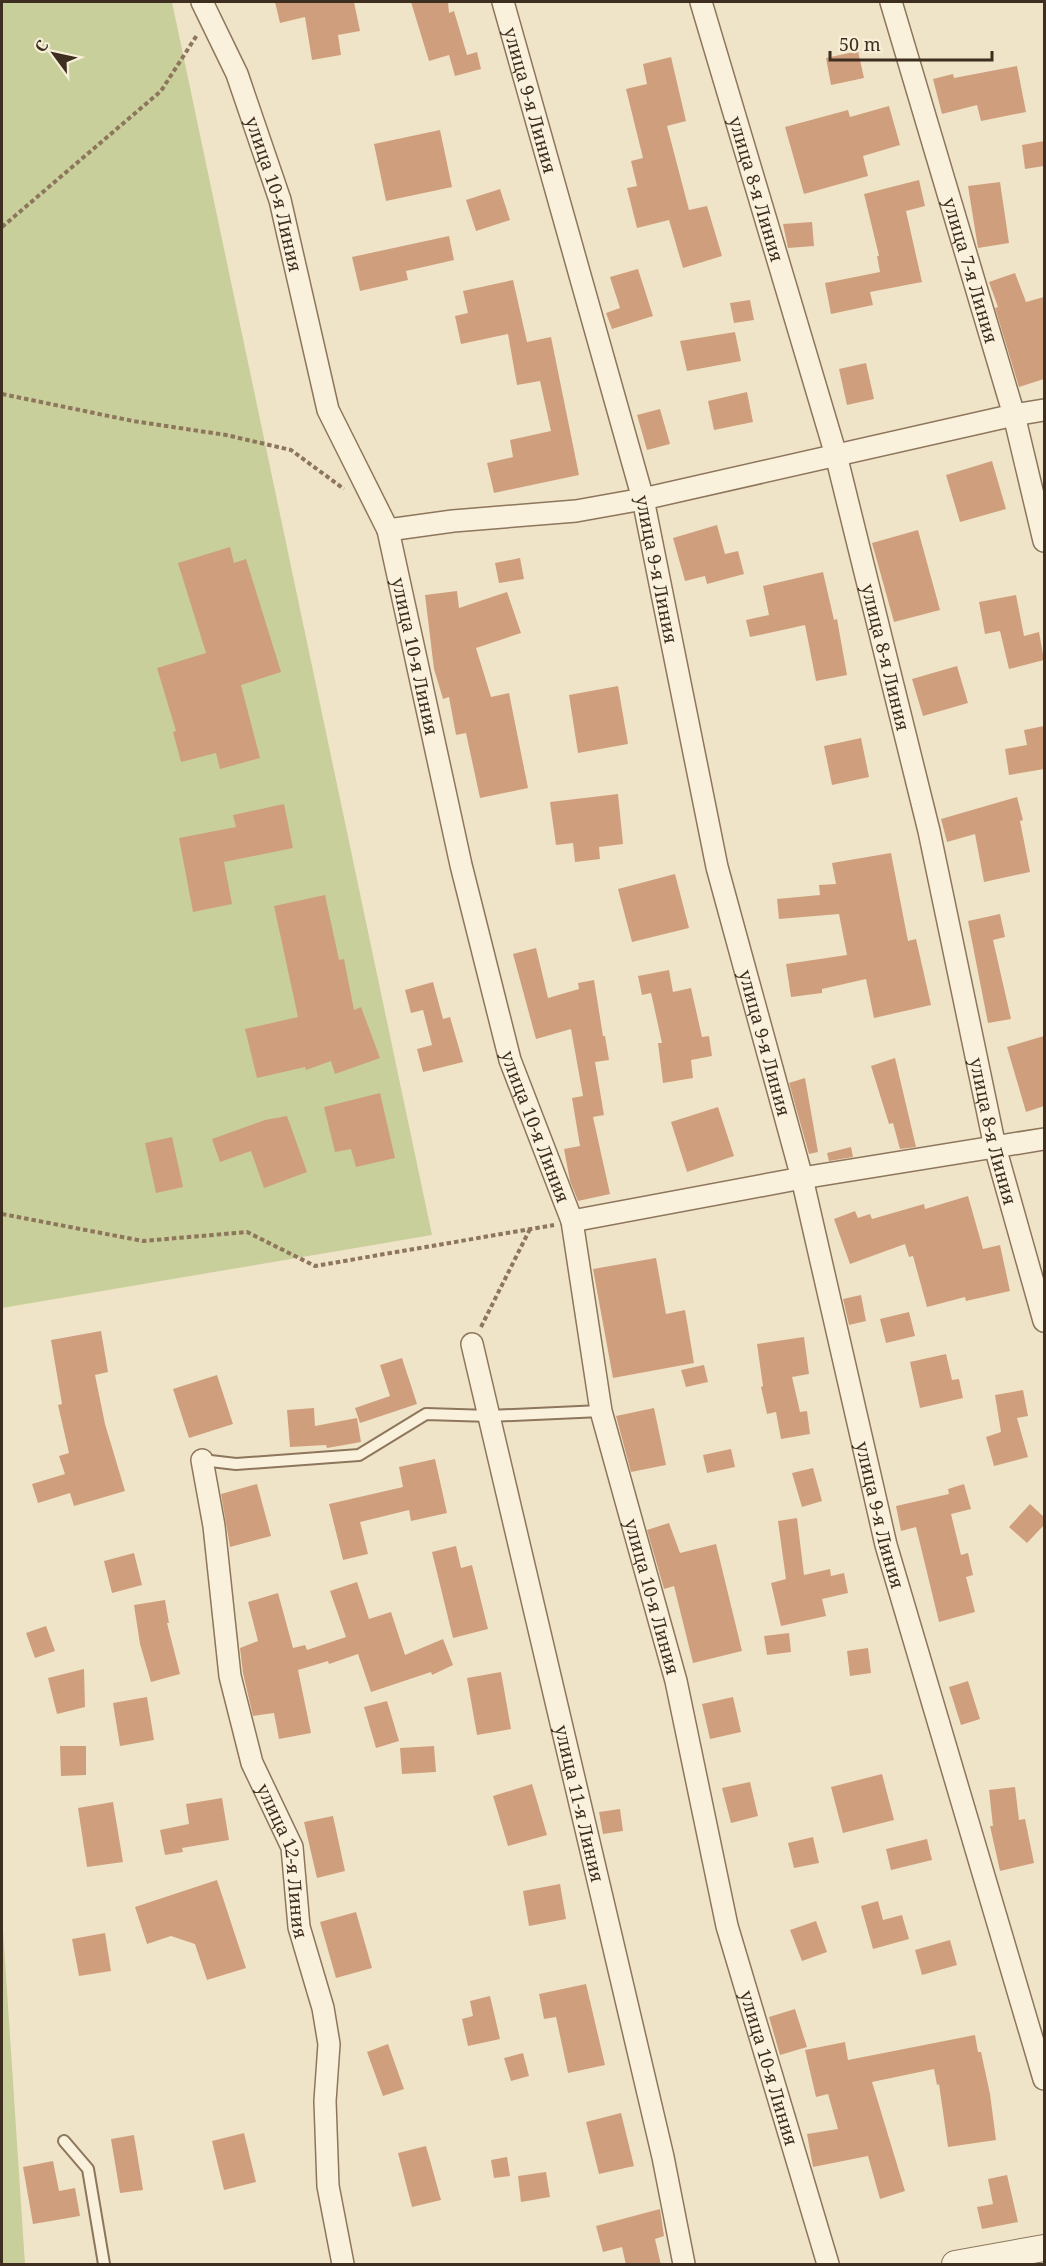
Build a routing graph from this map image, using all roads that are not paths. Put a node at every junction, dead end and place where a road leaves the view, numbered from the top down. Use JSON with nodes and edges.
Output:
{"nodes":[{"id":1,"x":502,"y":2,"type":"edge"},
{"id":2,"x":701,"y":2,"type":"edge"},
{"id":3,"x":891,"y":2,"type":"edge"},
{"id":4,"x":206,"y":9,"type":"edge"},
{"id":5,"x":1044,"y":410,"type":"edge"},
{"id":6,"x":1014,"y":415,"type":"junction"},
{"id":7,"x":836,"y":455,"type":"junction"},
{"id":8,"x":643,"y":499,"type":"junction"},
{"id":9,"x":388,"y":530,"type":"junction"},
{"id":10,"x":1044,"y":541,"type":"edge"},
{"id":11,"x":1044,"y":1139,"type":"edge"},
{"id":12,"x":995,"y":1147,"type":"junction"},
{"id":13,"x":802,"y":1178,"type":"junction"},
{"id":14,"x":572,"y":1221,"type":"junction"},
{"id":15,"x":1044,"y":1321,"type":"edge"},
{"id":16,"x":472,"y":1344,"type":"road end"},
{"id":17,"x":602,"y":1411,"type":"junction"},
{"id":18,"x":489,"y":1416,"type":"junction"},
{"id":19,"x":202,"y":1460,"type":"joint"},
{"id":20,"x":1044,"y":2079,"type":"edge"},
{"id":21,"x":64,"y":2140,"type":"dead end"},
{"id":22,"x":1044,"y":2248,"type":"edge"},
{"id":23,"x":104,"y":2265,"type":"edge"},
{"id":24,"x":343,"y":2265,"type":"edge"},
{"id":25,"x":684,"y":2265,"type":"edge"},
{"id":26,"x":828,"y":2265,"type":"edge"},
{"id":27,"x":955,"y":2265,"type":"edge"}],
"edges":[{"from":1,"to":8,"type":"street","name":"улица 9-я Линия"},
{"from":2,"to":7,"type":"street","name":"улица 8-я Линия"},
{"from":3,"to":6,"type":"street","name":"улица 7-я Линия"},
{"from":4,"to":9,"type":"street","name":"улица 10-я Линия"},
{"from":5,"to":6,"type":"street"},
{"from":6,"to":7,"type":"street"},
{"from":6,"to":10,"type":"street","name":"улица 7-я Линия"},
{"from":7,"to":8,"type":"street"},
{"from":7,"to":12,"type":"street","name":"улица 8-я Линия"},
{"from":8,"to":9,"type":"street"},
{"from":8,"to":13,"type":"street","name":"улица 9-я Линия"},
{"from":9,"to":14,"type":"street","name":"улица 10-я Линия"},
{"from":11,"to":12,"type":"street"},
{"from":12,"to":13,"type":"street"},
{"from":12,"to":15,"type":"street","name":"улица 8-я Линия"},
{"from":13,"to":14,"type":"street"},
{"from":13,"to":20,"type":"street","name":"улица 9-я Линия"},
{"from":14,"to":17,"type":"street","name":"улица 10-я Линия"},
{"from":16,"to":18,"type":"street","name":"улица 11-я Линия"},
{"from":17,"to":18,"type":"lane"},
{"from":17,"to":26,"type":"street","name":"улица 10-я Линия"},
{"from":18,"to":19,"type":"lane"},
{"from":18,"to":25,"type":"street","name":"улица 11-я Линия"},
{"from":19,"to":24,"type":"street","name":"улица 12-я Линия"},
{"from":21,"to":23,"type":"lane"},
{"from":22,"to":27,"type":"street"}]}
